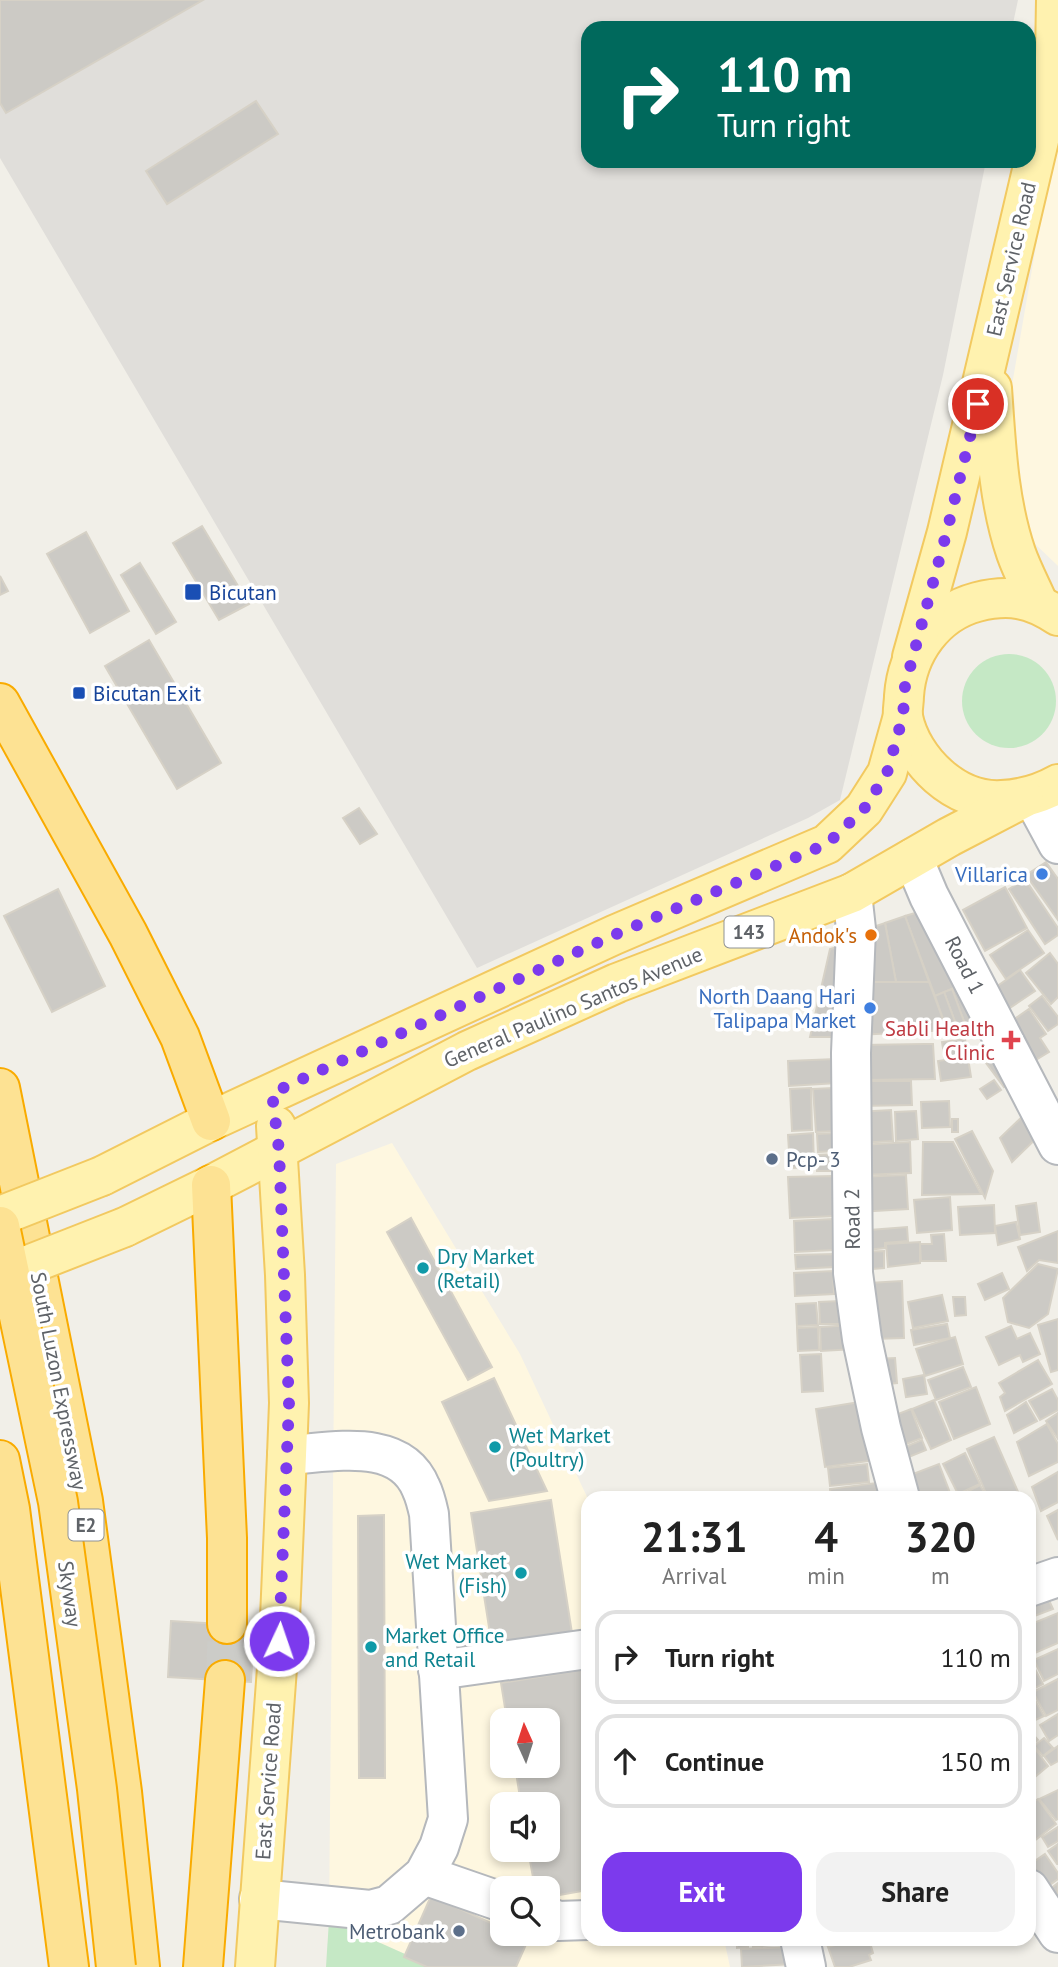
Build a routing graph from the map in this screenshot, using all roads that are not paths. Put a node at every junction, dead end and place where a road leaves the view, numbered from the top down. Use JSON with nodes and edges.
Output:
{"nodes":[{"id":1,"x":1056,"y":0,"type":"edge"},
{"id":2,"x":1036,"y":150,"type":"edge"},
{"id":3,"x":1032,"y":168,"type":"edge"},
{"id":4,"x":990,"y":352,"type":"junction"},
{"id":5,"x":1048,"y":609,"type":"edge"},
{"id":6,"x":912,"y":657,"type":"junction"},
{"id":7,"x":0,"y":703,"type":"edge"},
{"id":8,"x":903,"y":716,"type":"junction"},
{"id":9,"x":1042,"y":793,"type":"edge"},
{"id":10,"x":1058,"y":844,"type":"edge"},
{"id":11,"x":913,"y":858,"type":"junction"},
{"id":12,"x":852,"y":893,"type":"junction"},
{"id":13,"x":0,"y":1088,"type":"edge"},
{"id":14,"x":272,"y":1093,"type":"junction"},
{"id":15,"x":211,"y":1121,"type":"junction"},
{"id":16,"x":1058,"y":1145,"type":"edge"},
{"id":17,"x":279,"y":1150,"type":"junction"},
{"id":18,"x":211,"y":1185,"type":"junction"},
{"id":19,"x":0,"y":1216,"type":"edge"},
{"id":20,"x":0,"y":1226,"type":"edge"},
{"id":21,"x":0,"y":1276,"type":"edge"},
{"id":22,"x":288,"y":1455,"type":"junction"},
{"id":23,"x":0,"y":1460,"type":"edge"},
{"id":24,"x":899,"y":1491,"type":"edge"},
{"id":25,"x":1058,"y":1577,"type":"edge"},
{"id":26,"x":1036,"y":1585,"type":"edge"},
{"id":27,"x":0,"y":1612,"type":"edge"},
{"id":28,"x":227,"y":1624,"type":"tunnel mouth"},
{"id":29,"x":581,"y":1650,"type":"edge"},
{"id":30,"x":438,"y":1670,"type":"junction"},
{"id":31,"x":225,"y":1680,"type":"tunnel mouth"},
{"id":32,"x":424,"y":1875,"type":"junction"},
{"id":33,"x":490,"y":1898,"type":"edge"},
{"id":34,"x":258,"y":1899,"type":"junction"},
{"id":35,"x":1036,"y":1900,"type":"edge"},
{"id":36,"x":581,"y":1920,"type":"edge"},
{"id":37,"x":560,"y":1921,"type":"edge"},
{"id":38,"x":1058,"y":1934,"type":"edge"},
{"id":39,"x":802,"y":1946,"type":"edge"},
{"id":40,"x":44,"y":1967,"type":"edge"},
{"id":41,"x":69,"y":1967,"type":"edge"},
{"id":42,"x":116,"y":1967,"type":"edge"},
{"id":43,"x":140,"y":1967,"type":"edge"},
{"id":44,"x":203,"y":1967,"type":"edge"},
{"id":45,"x":255,"y":1967,"type":"edge"},
{"id":46,"x":806,"y":1967,"type":"edge"}],
"edges":[{"from":1,"to":2,"type":"main road","name":"East Service Road"},
{"from":3,"to":4,"type":"main road","name":"East Service Road"},
{"from":4,"to":5,"type":"main road","name":"East Service Road"},
{"from":4,"to":6,"type":"main road","name":"East Service Road"},
{"from":5,"to":6,"type":"main road","number":"143"},
{"from":6,"to":8,"type":"main road","number":"143"},
{"from":7,"to":15,"type":"highway"},
{"from":8,"to":9,"type":"main road","number":"143"},
{"from":8,"to":14,"type":"main road","name":"General Paulino Santos Avenue","number":"143"},
{"from":9,"to":10,"type":"street"},
{"from":9,"to":11,"type":"main road","name":"General Paulino Santos Avenue","number":"143"},
{"from":11,"to":12,"type":"main road","name":"General Paulino Santos Avenue","number":"143"},
{"from":11,"to":16,"type":"street","name":"Road 1"},
{"from":12,"to":17,"type":"main road","name":"General Paulino Santos Avenue","number":"143"},
{"from":12,"to":24,"type":"street","name":"Road 2"},
{"from":13,"to":43,"type":"highway","name":"South Luzon Expressway","number":"E2"},
{"from":14,"to":15,"type":"main road","name":"General Paulino Santos Avenue","number":"143"},
{"from":14,"to":17,"type":"main road","name":"East Service Road"},
{"from":15,"to":18,"type":"main road"},
{"from":15,"to":19,"type":"main road","name":"General Paulino Santos Avenue","bridge":true},
{"from":17,"to":18,"type":"main road","name":"General Paulino Santos Avenue","number":"143"},
{"from":17,"to":22,"type":"main road","name":"East Service Road"},
{"from":18,"to":21,"type":"main road","name":"General Paulino Santos Avenue","bridge":true},
{"from":18,"to":28,"type":"highway"},
{"from":20,"to":42,"type":"highway","name":"Skyway","number":"E2","bridge":true},
{"from":22,"to":30,"type":"street"},
{"from":22,"to":34,"type":"main road","name":"East Service Road"},
{"from":23,"to":41,"type":"highway"},
{"from":25,"to":26,"type":"street"},
{"from":27,"to":40,"type":"highway"},
{"from":29,"to":30,"type":"street"},
{"from":30,"to":32,"type":"street"},
{"from":31,"to":44,"type":"highway"},
{"from":32,"to":33,"type":"street"},
{"from":32,"to":34,"type":"street"},
{"from":34,"to":45,"type":"main road","name":"East Service Road"},
{"from":35,"to":38,"type":"street"},
{"from":36,"to":37,"type":"street"},
{"from":39,"to":46,"type":"street"}]}
